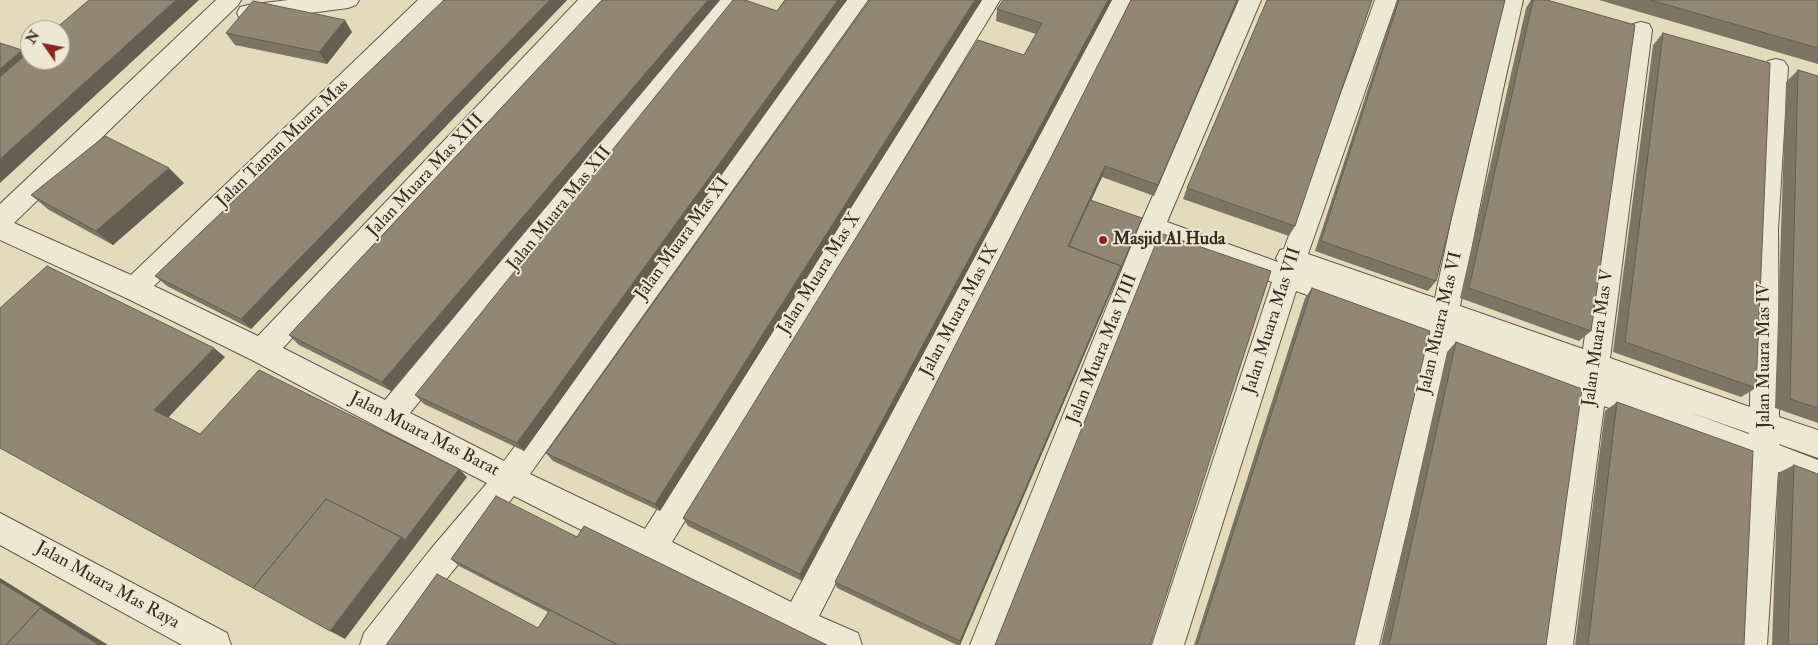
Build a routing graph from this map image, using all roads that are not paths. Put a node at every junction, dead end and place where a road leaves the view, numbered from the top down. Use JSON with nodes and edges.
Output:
{"nodes":[{"id":1,"x":230,"y":0,"type":"edge"},
{"id":2,"x":348,"y":0,"type":"edge"},
{"id":3,"x":432,"y":0,"type":"edge"},
{"id":4,"x":590,"y":0,"type":"edge"},
{"id":5,"x":731,"y":0,"type":"edge"},
{"id":6,"x":857,"y":0,"type":"edge"},
{"id":7,"x":989,"y":0,"type":"edge"},
{"id":8,"x":1122,"y":0,"type":"edge"},
{"id":9,"x":1250,"y":0,"type":"edge"},
{"id":10,"x":1386,"y":0,"type":"edge"},
{"id":11,"x":1523,"y":1,"type":"edge"},
{"id":12,"x":214,"y":17,"type":"junction"},
{"id":13,"x":1642,"y":31,"type":"dead end"},
{"id":14,"x":1775,"y":67,"type":"dead end"},
{"id":15,"x":0,"y":220,"type":"edge"},
{"id":16,"x":1155,"y":220,"type":"junction"},
{"id":17,"x":0,"y":228,"type":"edge"},
{"id":18,"x":1290,"y":268,"type":"junction"},
{"id":19,"x":134,"y":289,"type":"junction"},
{"id":20,"x":1443,"y":323,"type":"junction"},
{"id":21,"x":262,"y":351,"type":"junction"},
{"id":22,"x":1593,"y":377,"type":"junction"},
{"id":23,"x":388,"y":418,"type":"junction"},
{"id":24,"x":1764,"y":439,"type":"junction"},
{"id":25,"x":1818,"y":444,"type":"edge"},
{"id":26,"x":1818,"y":474,"type":"edge"},
{"id":27,"x":509,"y":479,"type":"junction"},
{"id":28,"x":0,"y":528,"type":"edge"},
{"id":29,"x":651,"y":548,"type":"junction"},
{"id":30,"x":798,"y":623,"type":"junction"},
{"id":31,"x":215,"y":645,"type":"edge"},
{"id":32,"x":376,"y":645,"type":"edge"},
{"id":33,"x":846,"y":645,"type":"edge"},
{"id":34,"x":986,"y":645,"type":"edge"},
{"id":35,"x":1168,"y":645,"type":"edge"},
{"id":36,"x":1363,"y":645,"type":"edge"},
{"id":37,"x":1557,"y":645,"type":"edge"},
{"id":38,"x":1751,"y":645,"type":"edge"}],
"edges":[{"from":1,"to":12,"type":"street"},
{"from":2,"to":12,"type":"street"},
{"from":3,"to":19,"type":"street","name":"Jalan Taman Muara Mas"},
{"from":4,"to":21,"type":"street","name":"Jalan Muara Mas XIII"},
{"from":5,"to":23,"type":"street","name":"Jalan Muara Mas XII"},
{"from":6,"to":27,"type":"street","name":"Jalan Muara Mas XI"},
{"from":7,"to":29,"type":"street","name":"Jalan Muara Mas X"},
{"from":8,"to":30,"type":"street","name":"Jalan Muara Mas IX"},
{"from":9,"to":16,"type":"street","name":"Jalan Muara Mas VIII"},
{"from":10,"to":18,"type":"street","name":"Jalan Muara Mas VII"},
{"from":11,"to":20,"type":"street","name":"Jalan Muara Mas VI"},
{"from":12,"to":15,"type":"street"},
{"from":13,"to":22,"type":"street","name":"Jalan Muara Mas V"},
{"from":14,"to":24,"type":"street","name":"Jalan Muara Mas IV"},
{"from":16,"to":18,"type":"street"},
{"from":16,"to":34,"type":"street","name":"Jalan Muara Mas VIII"},
{"from":17,"to":19,"type":"street","name":"Jalan Muara Mas Barat"},
{"from":18,"to":20,"type":"street"},
{"from":18,"to":35,"type":"street","name":"Jalan Muara Mas VII"},
{"from":19,"to":21,"type":"street","name":"Jalan Muara Mas Barat"},
{"from":20,"to":22,"type":"street"},
{"from":20,"to":36,"type":"street","name":"Jalan Muara Mas VI"},
{"from":21,"to":23,"type":"street","name":"Jalan Muara Mas Barat"},
{"from":22,"to":24,"type":"street"},
{"from":22,"to":37,"type":"street","name":"Jalan Muara Mas V"},
{"from":23,"to":27,"type":"street","name":"Jalan Muara Mas Barat"},
{"from":24,"to":25,"type":"street"},
{"from":24,"to":26,"type":"street"},
{"from":24,"to":38,"type":"street","name":"Jalan Muara Mas IV"},
{"from":27,"to":29,"type":"street","name":"Jalan Muara Mas Barat"},
{"from":27,"to":32,"type":"street","name":"Jalan Muara Mas XI"},
{"from":28,"to":31,"type":"street","name":"Jalan Muara Mas Raya"},
{"from":29,"to":30,"type":"street","name":"Jalan Muara Mas Barat"},
{"from":30,"to":33,"type":"street","name":"Jalan Muara Mas Barat"}]}
